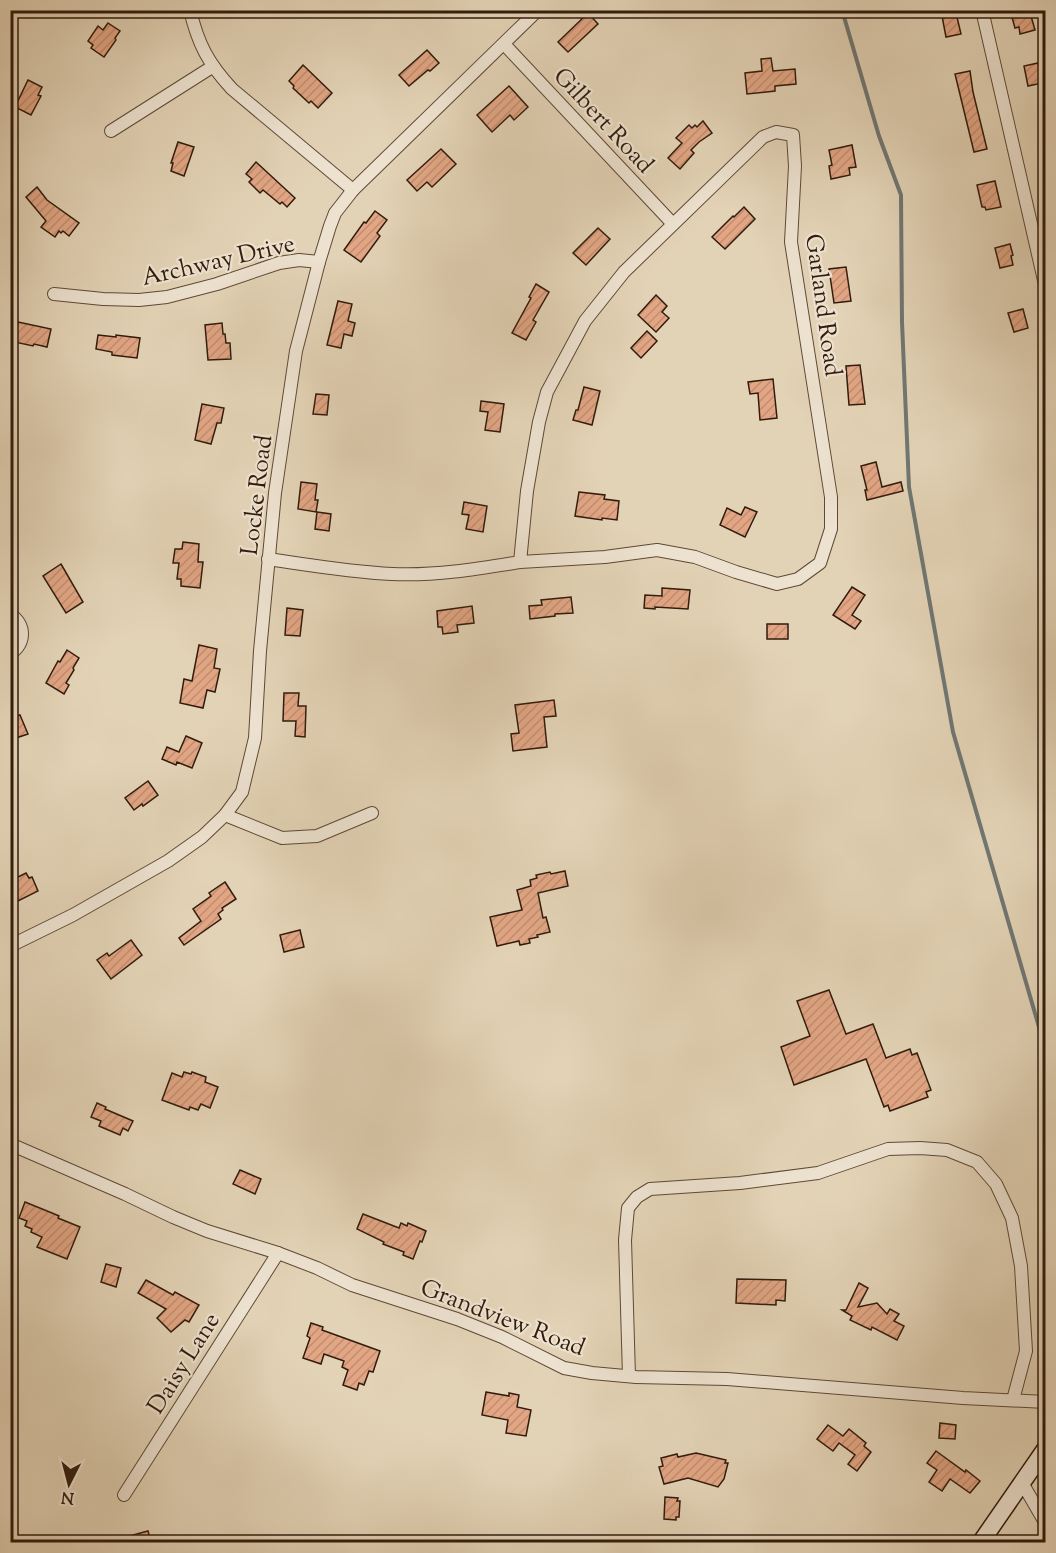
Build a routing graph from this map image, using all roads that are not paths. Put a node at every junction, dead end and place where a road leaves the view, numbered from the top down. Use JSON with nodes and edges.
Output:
{"nodes":[{"id":1,"x":190,"y":10,"type":"edge"},
{"id":2,"x":538,"y":10,"type":"edge"},
{"id":3,"x":981,"y":10,"type":"edge"},
{"id":4,"x":504,"y":44,"type":"junction"},
{"id":5,"x":212,"y":67,"type":"junction"},
{"id":6,"x":111,"y":131,"type":"dead end"},
{"id":7,"x":353,"y":190,"type":"junction"},
{"id":8,"x":673,"y":224,"type":"junction"},
{"id":9,"x":319,"y":262,"type":"junction"},
{"id":10,"x":1046,"y":290,"type":"edge"},
{"id":11,"x":54,"y":294,"type":"dead end"},
{"id":12,"x":268,"y":559,"type":"junction"},
{"id":13,"x":520,"y":562,"type":"junction"},
{"id":14,"x":10,"y":614,"type":"edge"},
{"id":15,"x":10,"y":654,"type":"edge"},
{"id":16,"x":372,"y":813,"type":"dead end"},
{"id":17,"x":225,"y":815,"type":"junction"},
{"id":18,"x":10,"y":946,"type":"edge"},
{"id":19,"x":10,"y":1143,"type":"edge"},
{"id":20,"x":278,"y":1253,"type":"junction"},
{"id":21,"x":628,"y":1376,"type":"junction"},
{"id":22,"x":1013,"y":1400,"type":"junction"},
{"id":23,"x":1046,"y":1402,"type":"edge"},
{"id":24,"x":1046,"y":1448,"type":"edge"},
{"id":25,"x":1021,"y":1482,"type":"junction"},
{"id":26,"x":124,"y":1495,"type":"dead end"},
{"id":27,"x":1046,"y":1524,"type":"edge"},
{"id":28,"x":981,"y":1542,"type":"edge"}],
"edges":[{"from":1,"to":5,"type":"street"},
{"from":2,"to":4,"type":"street","name":"Locke Road"},
{"from":3,"to":10,"type":"street"},
{"from":4,"to":7,"type":"street","name":"Locke Road"},
{"from":4,"to":8,"type":"street","name":"Gilbert Road"},
{"from":5,"to":6,"type":"street"},
{"from":5,"to":7,"type":"street"},
{"from":7,"to":9,"type":"street","name":"Locke Road"},
{"from":8,"to":13,"type":"street","name":"Garland Road"},
{"from":8,"to":13,"type":"street","name":"Garland Road"},
{"from":9,"to":11,"type":"street","name":"Archway Drive"},
{"from":9,"to":12,"type":"street","name":"Locke Road"},
{"from":12,"to":13,"type":"street","name":"Garland Road"},
{"from":12,"to":17,"type":"street","name":"Locke Road"},
{"from":14,"to":15,"type":"street"},
{"from":16,"to":17,"type":"street"},
{"from":17,"to":18,"type":"street","name":"Locke Road"},
{"from":19,"to":20,"type":"street","name":"Grandview Road"},
{"from":20,"to":21,"type":"street","name":"Grandview Road"},
{"from":20,"to":26,"type":"street","name":"Daisy Lane"},
{"from":21,"to":22,"type":"street","name":"Grandview Road"},
{"from":21,"to":22,"type":"street"},
{"from":22,"to":23,"type":"street","name":"Grandview Road"},
{"from":24,"to":25,"type":"main road"},
{"from":25,"to":27,"type":"street"},
{"from":25,"to":28,"type":"main road"}]}
